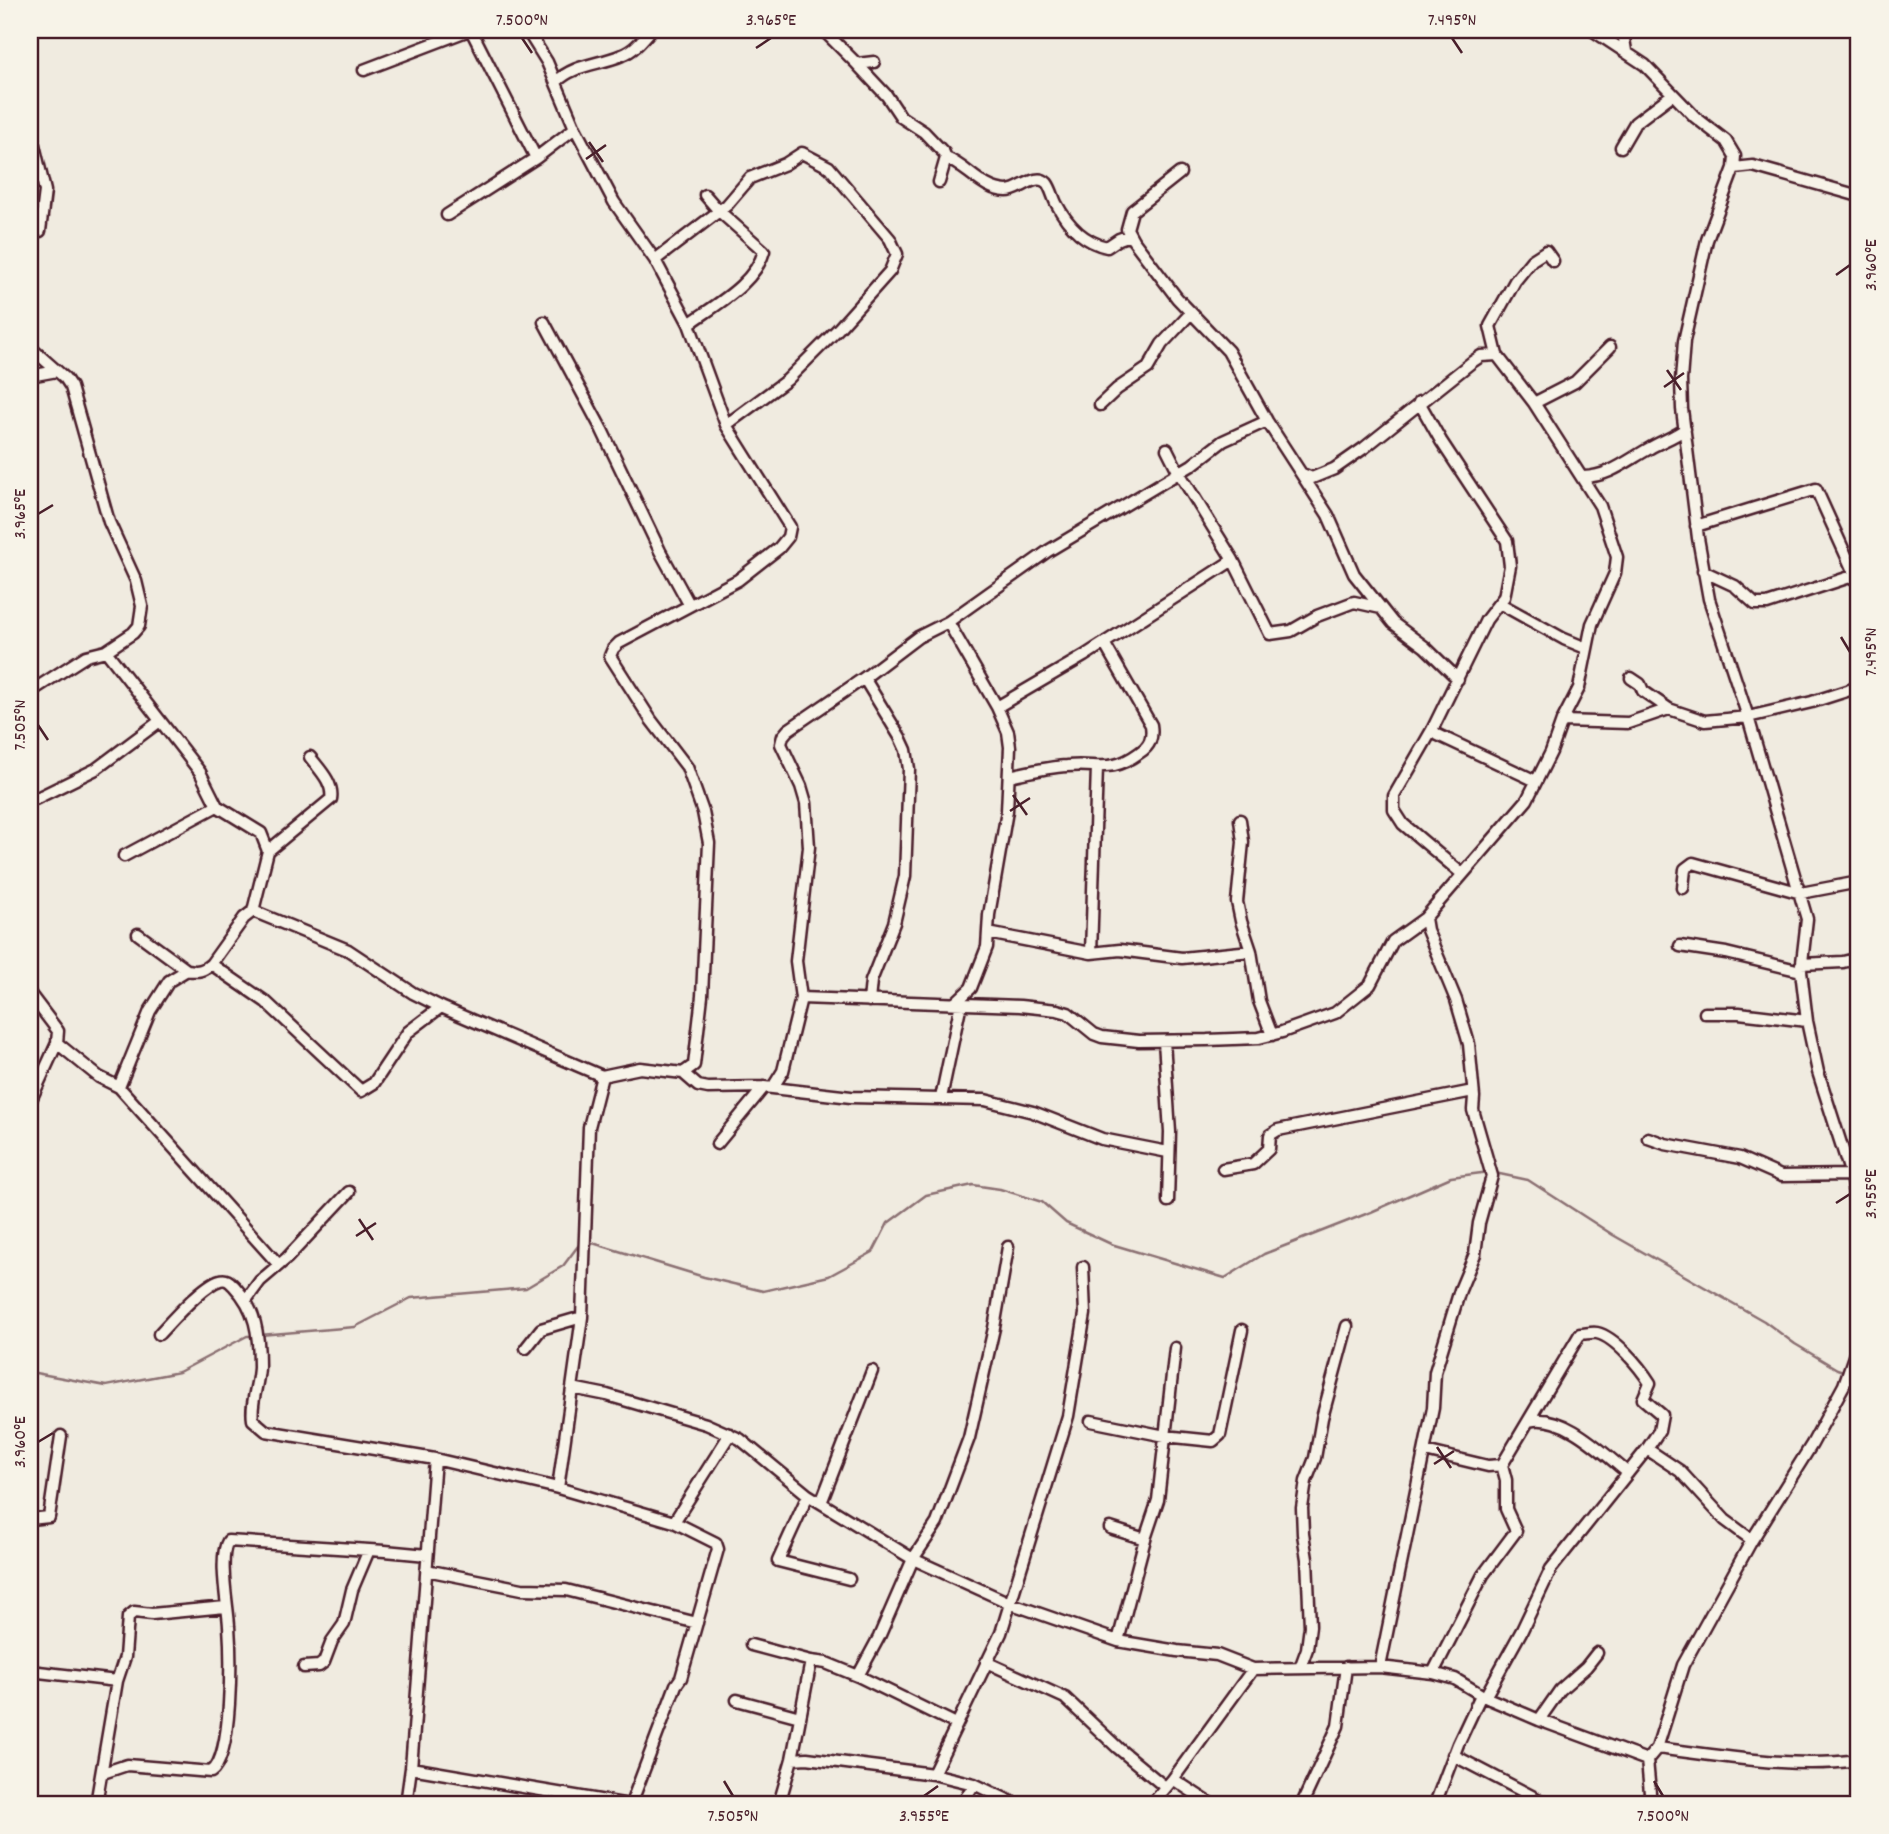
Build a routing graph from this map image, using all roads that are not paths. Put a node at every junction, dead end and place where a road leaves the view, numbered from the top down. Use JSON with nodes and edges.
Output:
{"nodes":[{"id":1,"x":470,"y":30,"type":"edge"},
{"id":2,"x":527,"y":30,"type":"edge"},
{"id":3,"x":651,"y":30,"type":"edge"},
{"id":4,"x":823,"y":30,"type":"edge"},
{"id":5,"x":1592,"y":30,"type":"edge"},
{"id":6,"x":1632,"y":30,"type":"edge"},
{"id":7,"x":1626,"y":51,"type":"junction"},
{"id":8,"x":874,"y":62,"type":"dead end"},
{"id":9,"x":857,"y":64,"type":"junction"},
{"id":10,"x":364,"y":70,"type":"dead end"},
{"id":11,"x":556,"y":82,"type":"junction"},
{"id":12,"x":1673,"y":94,"type":"junction"},
{"id":13,"x":30,"y":128,"type":"edge"},
{"id":14,"x":575,"y":128,"type":"junction"},
{"id":15,"x":1622,"y":147,"type":"dead end"},
{"id":16,"x":536,"y":158,"type":"junction"},
{"id":17,"x":946,"y":158,"type":"junction"},
{"id":18,"x":1734,"y":168,"type":"junction"},
{"id":19,"x":1180,"y":173,"type":"dead end"},
{"id":20,"x":939,"y":182,"type":"dead end"},
{"id":21,"x":705,"y":195,"type":"dead end"},
{"id":22,"x":1859,"y":196,"type":"edge"},
{"id":23,"x":719,"y":211,"type":"junction"},
{"id":24,"x":447,"y":215,"type":"dead end"},
{"id":25,"x":40,"y":231,"type":"dead end"},
{"id":26,"x":1130,"y":235,"type":"junction"},
{"id":27,"x":655,"y":260,"type":"junction"},
{"id":28,"x":1553,"y":261,"type":"dead end"},
{"id":29,"x":1191,"y":313,"type":"junction"},
{"id":30,"x":544,"y":322,"type":"dead end"},
{"id":31,"x":30,"y":323,"type":"edge"},
{"id":32,"x":689,"y":324,"type":"junction"},
{"id":33,"x":1610,"y":347,"type":"dead end"},
{"id":34,"x":1497,"y":355,"type":"junction"},
{"id":35,"x":57,"y":371,"type":"junction"},
{"id":36,"x":30,"y":376,"type":"edge"},
{"id":37,"x":1419,"y":402,"type":"junction"},
{"id":38,"x":1534,"y":402,"type":"junction"},
{"id":39,"x":1100,"y":405,"type":"dead end"},
{"id":40,"x":1267,"y":421,"type":"junction"},
{"id":41,"x":726,"y":425,"type":"junction"},
{"id":42,"x":1685,"y":429,"type":"junction"},
{"id":43,"x":1669,"y":441,"type":"junction"},
{"id":44,"x":1688,"y":446,"type":"junction"},
{"id":45,"x":1167,"y":449,"type":"dead end"},
{"id":46,"x":1178,"y":471,"type":"junction"},
{"id":47,"x":1307,"y":476,"type":"junction"},
{"id":48,"x":1585,"y":482,"type":"junction"},
{"id":49,"x":1696,"y":526,"type":"junction"},
{"id":50,"x":1233,"y":560,"type":"junction"},
{"id":51,"x":1703,"y":571,"type":"junction"},
{"id":52,"x":1857,"y":580,"type":"edge"},
{"id":53,"x":1499,"y":603,"type":"junction"},
{"id":54,"x":689,"y":604,"type":"junction"},
{"id":55,"x":1381,"y":608,"type":"junction"},
{"id":56,"x":948,"y":622,"type":"junction"},
{"id":57,"x":1104,"y":643,"type":"junction"},
{"id":58,"x":1586,"y":648,"type":"junction"},
{"id":59,"x":106,"y":650,"type":"junction"},
{"id":60,"x":864,"y":678,"type":"junction"},
{"id":61,"x":1631,"y":678,"type":"dead end"},
{"id":62,"x":1458,"y":679,"type":"junction"},
{"id":63,"x":1859,"y":687,"type":"edge"},
{"id":64,"x":30,"y":692,"type":"edge"},
{"id":65,"x":997,"y":707,"type":"junction"},
{"id":66,"x":1669,"y":709,"type":"junction"},
{"id":67,"x":1748,"y":717,"type":"junction"},
{"id":68,"x":1562,"y":720,"type":"junction"},
{"id":69,"x":160,"y":721,"type":"junction"},
{"id":70,"x":1433,"y":730,"type":"junction"},
{"id":71,"x":310,"y":757,"type":"dead end"},
{"id":72,"x":1097,"y":767,"type":"junction"},
{"id":73,"x":1009,"y":776,"type":"junction"},
{"id":74,"x":1536,"y":781,"type":"junction"},
{"id":75,"x":30,"y":799,"type":"edge"},
{"id":76,"x":217,"y":806,"type":"junction"},
{"id":77,"x":1240,"y":820,"type":"dead end"},
{"id":78,"x":268,"y":851,"type":"junction"},
{"id":79,"x":124,"y":856,"type":"dead end"},
{"id":80,"x":1461,"y":873,"type":"junction"},
{"id":81,"x":1859,"y":882,"type":"edge"},
{"id":82,"x":1683,"y":888,"type":"dead end"},
{"id":83,"x":1801,"y":893,"type":"junction"},
{"id":84,"x":253,"y":911,"type":"junction"},
{"id":85,"x":1424,"y":918,"type":"junction"},
{"id":86,"x":988,"y":933,"type":"junction"},
{"id":87,"x":138,"y":934,"type":"dead end"},
{"id":88,"x":1680,"y":946,"type":"dead end"},
{"id":89,"x":1251,"y":951,"type":"junction"},
{"id":90,"x":1091,"y":953,"type":"junction"},
{"id":91,"x":1859,"y":958,"type":"edge"},
{"id":92,"x":211,"y":964,"type":"junction"},
{"id":93,"x":1801,"y":968,"type":"junction"},
{"id":94,"x":187,"y":970,"type":"junction"},
{"id":95,"x":971,"y":988,"type":"junction"},
{"id":96,"x":30,"y":997,"type":"edge"},
{"id":97,"x":801,"y":998,"type":"junction"},
{"id":98,"x":869,"y":1001,"type":"junction"},
{"id":99,"x":958,"y":1003,"type":"junction"},
{"id":100,"x":977,"y":1004,"type":"junction"},
{"id":101,"x":441,"y":1007,"type":"junction"},
{"id":102,"x":1705,"y":1013,"type":"dead end"},
{"id":103,"x":1807,"y":1021,"type":"junction"},
{"id":104,"x":1272,"y":1035,"type":"junction"},
{"id":105,"x":1164,"y":1041,"type":"junction"},
{"id":106,"x":57,"y":1043,"type":"junction"},
{"id":107,"x":683,"y":1073,"type":"junction"},
{"id":108,"x":602,"y":1076,"type":"junction"},
{"id":109,"x":119,"y":1087,"type":"junction"},
{"id":110,"x":769,"y":1087,"type":"junction"},
{"id":111,"x":1473,"y":1091,"type":"junction"},
{"id":112,"x":941,"y":1098,"type":"junction"},
{"id":113,"x":30,"y":1102,"type":"edge"},
{"id":114,"x":1648,"y":1138,"type":"dead end"},
{"id":115,"x":717,"y":1144,"type":"dead end"},
{"id":116,"x":1168,"y":1152,"type":"junction"},
{"id":117,"x":1223,"y":1169,"type":"dead end"},
{"id":118,"x":1851,"y":1175,"type":"junction"},
{"id":119,"x":349,"y":1192,"type":"dead end"},
{"id":120,"x":1168,"y":1201,"type":"dead end"},
{"id":121,"x":1859,"y":1229,"type":"edge"},
{"id":122,"x":1008,"y":1247,"type":"dead end"},
{"id":123,"x":279,"y":1265,"type":"junction"},
{"id":124,"x":1083,"y":1267,"type":"dead end"},
{"id":125,"x":260,"y":1281,"type":"junction"},
{"id":126,"x":239,"y":1291,"type":"junction"},
{"id":127,"x":246,"y":1300,"type":"junction"},
{"id":128,"x":582,"y":1317,"type":"junction"},
{"id":129,"x":1347,"y":1326,"type":"dead end"},
{"id":130,"x":1242,"y":1330,"type":"dead end"},
{"id":131,"x":159,"y":1334,"type":"dead end"},
{"id":132,"x":1859,"y":1342,"type":"edge"},
{"id":133,"x":526,"y":1348,"type":"dead end"},
{"id":134,"x":1175,"y":1348,"type":"dead end"},
{"id":135,"x":872,"y":1371,"type":"dead end"},
{"id":136,"x":572,"y":1388,"type":"junction"},
{"id":137,"x":1091,"y":1421,"type":"dead end"},
{"id":138,"x":1530,"y":1421,"type":"junction"},
{"id":139,"x":730,"y":1434,"type":"junction"},
{"id":140,"x":61,"y":1436,"type":"dead end"},
{"id":141,"x":1165,"y":1436,"type":"junction"},
{"id":142,"x":1647,"y":1449,"type":"junction"},
{"id":143,"x":1424,"y":1451,"type":"junction"},
{"id":144,"x":435,"y":1459,"type":"junction"},
{"id":145,"x":1502,"y":1465,"type":"junction"},
{"id":146,"x":1628,"y":1474,"type":"junction"},
{"id":147,"x":558,"y":1488,"type":"junction"},
{"id":148,"x":808,"y":1495,"type":"junction"},
{"id":149,"x":821,"y":1503,"type":"junction"},
{"id":150,"x":30,"y":1519,"type":"edge"},
{"id":151,"x":674,"y":1522,"type":"junction"},
{"id":152,"x":1110,"y":1528,"type":"dead end"},
{"id":153,"x":1145,"y":1539,"type":"junction"},
{"id":154,"x":1752,"y":1540,"type":"junction"},
{"id":155,"x":369,"y":1549,"type":"junction"},
{"id":156,"x":427,"y":1555,"type":"junction"},
{"id":157,"x":913,"y":1559,"type":"junction"},
{"id":158,"x":426,"y":1570,"type":"junction"},
{"id":159,"x":849,"y":1579,"type":"dead end"},
{"id":160,"x":1012,"y":1604,"type":"junction"},
{"id":161,"x":225,"y":1607,"type":"junction"},
{"id":162,"x":697,"y":1623,"type":"junction"},
{"id":163,"x":1118,"y":1641,"type":"junction"},
{"id":164,"x":751,"y":1645,"type":"dead end"},
{"id":165,"x":1597,"y":1653,"type":"dead end"},
{"id":166,"x":811,"y":1661,"type":"junction"},
{"id":167,"x":986,"y":1662,"type":"junction"},
{"id":168,"x":304,"y":1667,"type":"dead end"},
{"id":169,"x":1346,"y":1667,"type":"junction"},
{"id":170,"x":1380,"y":1667,"type":"junction"},
{"id":171,"x":1300,"y":1668,"type":"junction"},
{"id":172,"x":1253,"y":1669,"type":"junction"},
{"id":173,"x":30,"y":1671,"type":"edge"},
{"id":174,"x":1433,"y":1673,"type":"junction"},
{"id":175,"x":858,"y":1676,"type":"junction"},
{"id":176,"x":117,"y":1681,"type":"junction"},
{"id":177,"x":1483,"y":1696,"type":"junction"},
{"id":178,"x":737,"y":1700,"type":"dead end"},
{"id":179,"x":800,"y":1717,"type":"junction"},
{"id":180,"x":1539,"y":1720,"type":"junction"},
{"id":181,"x":956,"y":1724,"type":"junction"},
{"id":182,"x":1657,"y":1748,"type":"junction"},
{"id":183,"x":1453,"y":1755,"type":"junction"},
{"id":184,"x":792,"y":1759,"type":"junction"},
{"id":185,"x":1647,"y":1760,"type":"junction"},
{"id":186,"x":1859,"y":1760,"type":"edge"},
{"id":187,"x":411,"y":1768,"type":"junction"},
{"id":188,"x":103,"y":1773,"type":"junction"},
{"id":189,"x":933,"y":1774,"type":"junction"},
{"id":190,"x":1173,"y":1779,"type":"junction"},
{"id":191,"x":974,"y":1784,"type":"junction"},
{"id":192,"x":1165,"y":1787,"type":"junction"},
{"id":193,"x":603,"y":1802,"type":"edge"},
{"id":194,"x":96,"y":1804,"type":"edge"},
{"id":195,"x":406,"y":1804,"type":"edge"},
{"id":196,"x":623,"y":1804,"type":"edge"},
{"id":197,"x":631,"y":1804,"type":"edge"},
{"id":198,"x":779,"y":1804,"type":"edge"},
{"id":199,"x":962,"y":1804,"type":"edge"},
{"id":200,"x":1016,"y":1804,"type":"edge"},
{"id":201,"x":1152,"y":1804,"type":"edge"},
{"id":202,"x":1211,"y":1804,"type":"edge"},
{"id":203,"x":1302,"y":1804,"type":"edge"},
{"id":204,"x":1434,"y":1804,"type":"edge"},
{"id":205,"x":1547,"y":1804,"type":"edge"},
{"id":206,"x":1651,"y":1804,"type":"edge"}],
"edges":[{"from":1,"to":10,"type":"street"},
{"from":1,"to":16,"type":"street"},
{"from":2,"to":11,"type":"street"},
{"from":3,"to":11,"type":"street"},
{"from":4,"to":9,"type":"street"},
{"from":5,"to":7,"type":"street"},
{"from":6,"to":7,"type":"street"},
{"from":7,"to":12,"type":"street"},
{"from":8,"to":9,"type":"street"},
{"from":9,"to":17,"type":"street"},
{"from":11,"to":14,"type":"street"},
{"from":12,"to":15,"type":"street"},
{"from":12,"to":18,"type":"street"},
{"from":13,"to":25,"type":"street"},
{"from":14,"to":16,"type":"street"},
{"from":14,"to":27,"type":"street"},
{"from":16,"to":24,"type":"street"},
{"from":17,"to":20,"type":"street"},
{"from":17,"to":26,"type":"street"},
{"from":18,"to":22,"type":"street"},
{"from":18,"to":42,"type":"street"},
{"from":19,"to":26,"type":"street"},
{"from":21,"to":23,"type":"street"},
{"from":23,"to":27,"type":"street"},
{"from":23,"to":32,"type":"street"},
{"from":23,"to":41,"type":"street"},
{"from":26,"to":29,"type":"street"},
{"from":27,"to":32,"type":"street"},
{"from":28,"to":34,"type":"street"},
{"from":29,"to":39,"type":"street"},
{"from":29,"to":40,"type":"street"},
{"from":30,"to":54,"type":"street"},
{"from":31,"to":35,"type":"street"},
{"from":32,"to":41,"type":"street"},
{"from":33,"to":38,"type":"street"},
{"from":34,"to":37,"type":"street"},
{"from":34,"to":38,"type":"street"},
{"from":35,"to":36,"type":"street"},
{"from":35,"to":59,"type":"street"},
{"from":37,"to":47,"type":"street"},
{"from":37,"to":53,"type":"street"},
{"from":38,"to":48,"type":"street"},
{"from":40,"to":46,"type":"street"},
{"from":40,"to":47,"type":"street"},
{"from":41,"to":54,"type":"street"},
{"from":42,"to":43,"type":"street"},
{"from":42,"to":44,"type":"street"},
{"from":43,"to":44,"type":"street"},
{"from":43,"to":48,"type":"street"},
{"from":44,"to":49,"type":"street"},
{"from":45,"to":46,"type":"street"},
{"from":46,"to":50,"type":"street"},
{"from":46,"to":56,"type":"street"},
{"from":47,"to":55,"type":"street"},
{"from":48,"to":58,"type":"street"},
{"from":49,"to":51,"type":"street"},
{"from":49,"to":52,"type":"street"},
{"from":50,"to":55,"type":"street"},
{"from":50,"to":57,"type":"street"},
{"from":51,"to":52,"type":"street"},
{"from":51,"to":67,"type":"street"},
{"from":53,"to":58,"type":"street"},
{"from":53,"to":62,"type":"street"},
{"from":54,"to":107,"type":"street"},
{"from":55,"to":62,"type":"street"},
{"from":56,"to":60,"type":"street"},
{"from":56,"to":65,"type":"street"},
{"from":57,"to":65,"type":"street"},
{"from":57,"to":72,"type":"street"},
{"from":58,"to":68,"type":"street"},
{"from":59,"to":64,"type":"street"},
{"from":59,"to":69,"type":"street"},
{"from":60,"to":97,"type":"street"},
{"from":60,"to":98,"type":"street"},
{"from":61,"to":66,"type":"street"},
{"from":62,"to":70,"type":"street"},
{"from":63,"to":67,"type":"street"},
{"from":65,"to":73,"type":"street"},
{"from":66,"to":67,"type":"street"},
{"from":66,"to":68,"type":"street"},
{"from":67,"to":83,"type":"street"},
{"from":68,"to":74,"type":"street"},
{"from":69,"to":75,"type":"street"},
{"from":69,"to":76,"type":"street"},
{"from":70,"to":74,"type":"street"},
{"from":70,"to":80,"type":"street"},
{"from":71,"to":78,"type":"street"},
{"from":72,"to":73,"type":"street"},
{"from":72,"to":90,"type":"street"},
{"from":73,"to":86,"type":"street"},
{"from":74,"to":80,"type":"street"},
{"from":76,"to":78,"type":"street"},
{"from":76,"to":79,"type":"street"},
{"from":77,"to":89,"type":"street"},
{"from":78,"to":84,"type":"street"},
{"from":80,"to":85,"type":"street"},
{"from":81,"to":83,"type":"street"},
{"from":82,"to":83,"type":"street"},
{"from":83,"to":93,"type":"street"},
{"from":84,"to":92,"type":"street"},
{"from":84,"to":101,"type":"street"},
{"from":85,"to":104,"type":"street"},
{"from":85,"to":111,"type":"street"},
{"from":86,"to":90,"type":"street"},
{"from":86,"to":95,"type":"street"},
{"from":87,"to":94,"type":"street"},
{"from":88,"to":93,"type":"street"},
{"from":89,"to":90,"type":"street"},
{"from":89,"to":104,"type":"street"},
{"from":91,"to":93,"type":"street"},
{"from":92,"to":94,"type":"street"},
{"from":92,"to":101,"type":"street"},
{"from":93,"to":103,"type":"street"},
{"from":94,"to":109,"type":"street"},
{"from":95,"to":99,"type":"street"},
{"from":95,"to":100,"type":"street"},
{"from":96,"to":106,"type":"street"},
{"from":97,"to":98,"type":"street"},
{"from":97,"to":110,"type":"street"},
{"from":98,"to":99,"type":"street"},
{"from":99,"to":100,"type":"street"},
{"from":99,"to":112,"type":"street"},
{"from":100,"to":105,"type":"street"},
{"from":101,"to":108,"type":"street"},
{"from":102,"to":103,"type":"street"},
{"from":103,"to":118,"type":"street"},
{"from":104,"to":105,"type":"street"},
{"from":105,"to":116,"type":"street"},
{"from":106,"to":109,"type":"street"},
{"from":106,"to":113,"type":"street"},
{"from":107,"to":108,"type":"street"},
{"from":107,"to":110,"type":"street"},
{"from":108,"to":128,"type":"street"},
{"from":109,"to":123,"type":"street"},
{"from":110,"to":112,"type":"street"},
{"from":110,"to":115,"type":"street"},
{"from":111,"to":117,"type":"street"},
{"from":111,"to":143,"type":"street"},
{"from":112,"to":116,"type":"street"},
{"from":114,"to":118,"type":"street"},
{"from":116,"to":120,"type":"street"},
{"from":118,"to":121,"type":"street"},
{"from":119,"to":123,"type":"street"},
{"from":122,"to":157,"type":"street"},
{"from":123,"to":125,"type":"street"},
{"from":124,"to":160,"type":"street"},
{"from":125,"to":126,"type":"street"},
{"from":125,"to":127,"type":"street"},
{"from":126,"to":127,"type":"street"},
{"from":126,"to":131,"type":"street"},
{"from":127,"to":144,"type":"street"},
{"from":128,"to":133,"type":"street"},
{"from":128,"to":136,"type":"street"},
{"from":129,"to":171,"type":"street"},
{"from":130,"to":141,"type":"street"},
{"from":132,"to":154,"type":"street"},
{"from":134,"to":141,"type":"street"},
{"from":135,"to":149,"type":"street"},
{"from":136,"to":139,"type":"street"},
{"from":136,"to":147,"type":"street"},
{"from":137,"to":141,"type":"street"},
{"from":138,"to":142,"type":"street"},
{"from":138,"to":145,"type":"street"},
{"from":138,"to":146,"type":"street"},
{"from":139,"to":148,"type":"street"},
{"from":139,"to":151,"type":"street"},
{"from":140,"to":150,"type":"street"},
{"from":141,"to":153,"type":"street"},
{"from":142,"to":146,"type":"street"},
{"from":142,"to":154,"type":"street"},
{"from":143,"to":145,"type":"street"},
{"from":143,"to":170,"type":"street"},
{"from":144,"to":147,"type":"street"},
{"from":144,"to":156,"type":"street"},
{"from":145,"to":174,"type":"street"},
{"from":146,"to":177,"type":"street"},
{"from":147,"to":151,"type":"street"},
{"from":148,"to":149,"type":"street"},
{"from":148,"to":159,"type":"street"},
{"from":149,"to":157,"type":"street"},
{"from":151,"to":162,"type":"street"},
{"from":152,"to":153,"type":"street"},
{"from":153,"to":163,"type":"street"},
{"from":154,"to":182,"type":"street"},
{"from":155,"to":156,"type":"street"},
{"from":155,"to":161,"type":"street"},
{"from":155,"to":168,"type":"street"},
{"from":156,"to":158,"type":"street"},
{"from":157,"to":160,"type":"street"},
{"from":157,"to":175,"type":"street"},
{"from":158,"to":162,"type":"street"},
{"from":158,"to":187,"type":"street"},
{"from":160,"to":163,"type":"street"},
{"from":160,"to":167,"type":"street"},
{"from":161,"to":176,"type":"street"},
{"from":161,"to":188,"type":"street"},
{"from":162,"to":197,"type":"street"},
{"from":163,"to":172,"type":"street"},
{"from":164,"to":166,"type":"street"},
{"from":165,"to":180,"type":"street"},
{"from":166,"to":175,"type":"street"},
{"from":166,"to":179,"type":"street"},
{"from":167,"to":181,"type":"street"},
{"from":167,"to":192,"type":"street"},
{"from":169,"to":170,"type":"street"},
{"from":169,"to":171,"type":"street"},
{"from":169,"to":203,"type":"street"},
{"from":170,"to":174,"type":"street"},
{"from":171,"to":172,"type":"street"},
{"from":172,"to":190,"type":"street"},
{"from":173,"to":176,"type":"street"},
{"from":174,"to":177,"type":"street"},
{"from":175,"to":181,"type":"street"},
{"from":176,"to":188,"type":"street"},
{"from":177,"to":180,"type":"street"},
{"from":177,"to":183,"type":"street"},
{"from":178,"to":179,"type":"street"},
{"from":179,"to":184,"type":"street"},
{"from":180,"to":185,"type":"street"},
{"from":181,"to":189,"type":"street"},
{"from":182,"to":185,"type":"street"},
{"from":182,"to":186,"type":"street"},
{"from":183,"to":204,"type":"street"},
{"from":183,"to":205,"type":"street"},
{"from":184,"to":189,"type":"street"},
{"from":184,"to":198,"type":"street"},
{"from":185,"to":206,"type":"street"},
{"from":187,"to":193,"type":"street"},
{"from":187,"to":195,"type":"street"},
{"from":188,"to":194,"type":"street"},
{"from":189,"to":191,"type":"street"},
{"from":190,"to":192,"type":"street"},
{"from":190,"to":202,"type":"street"},
{"from":191,"to":199,"type":"street"},
{"from":191,"to":200,"type":"street"},
{"from":192,"to":201,"type":"street"},
{"from":193,"to":196,"type":"street"}]}
